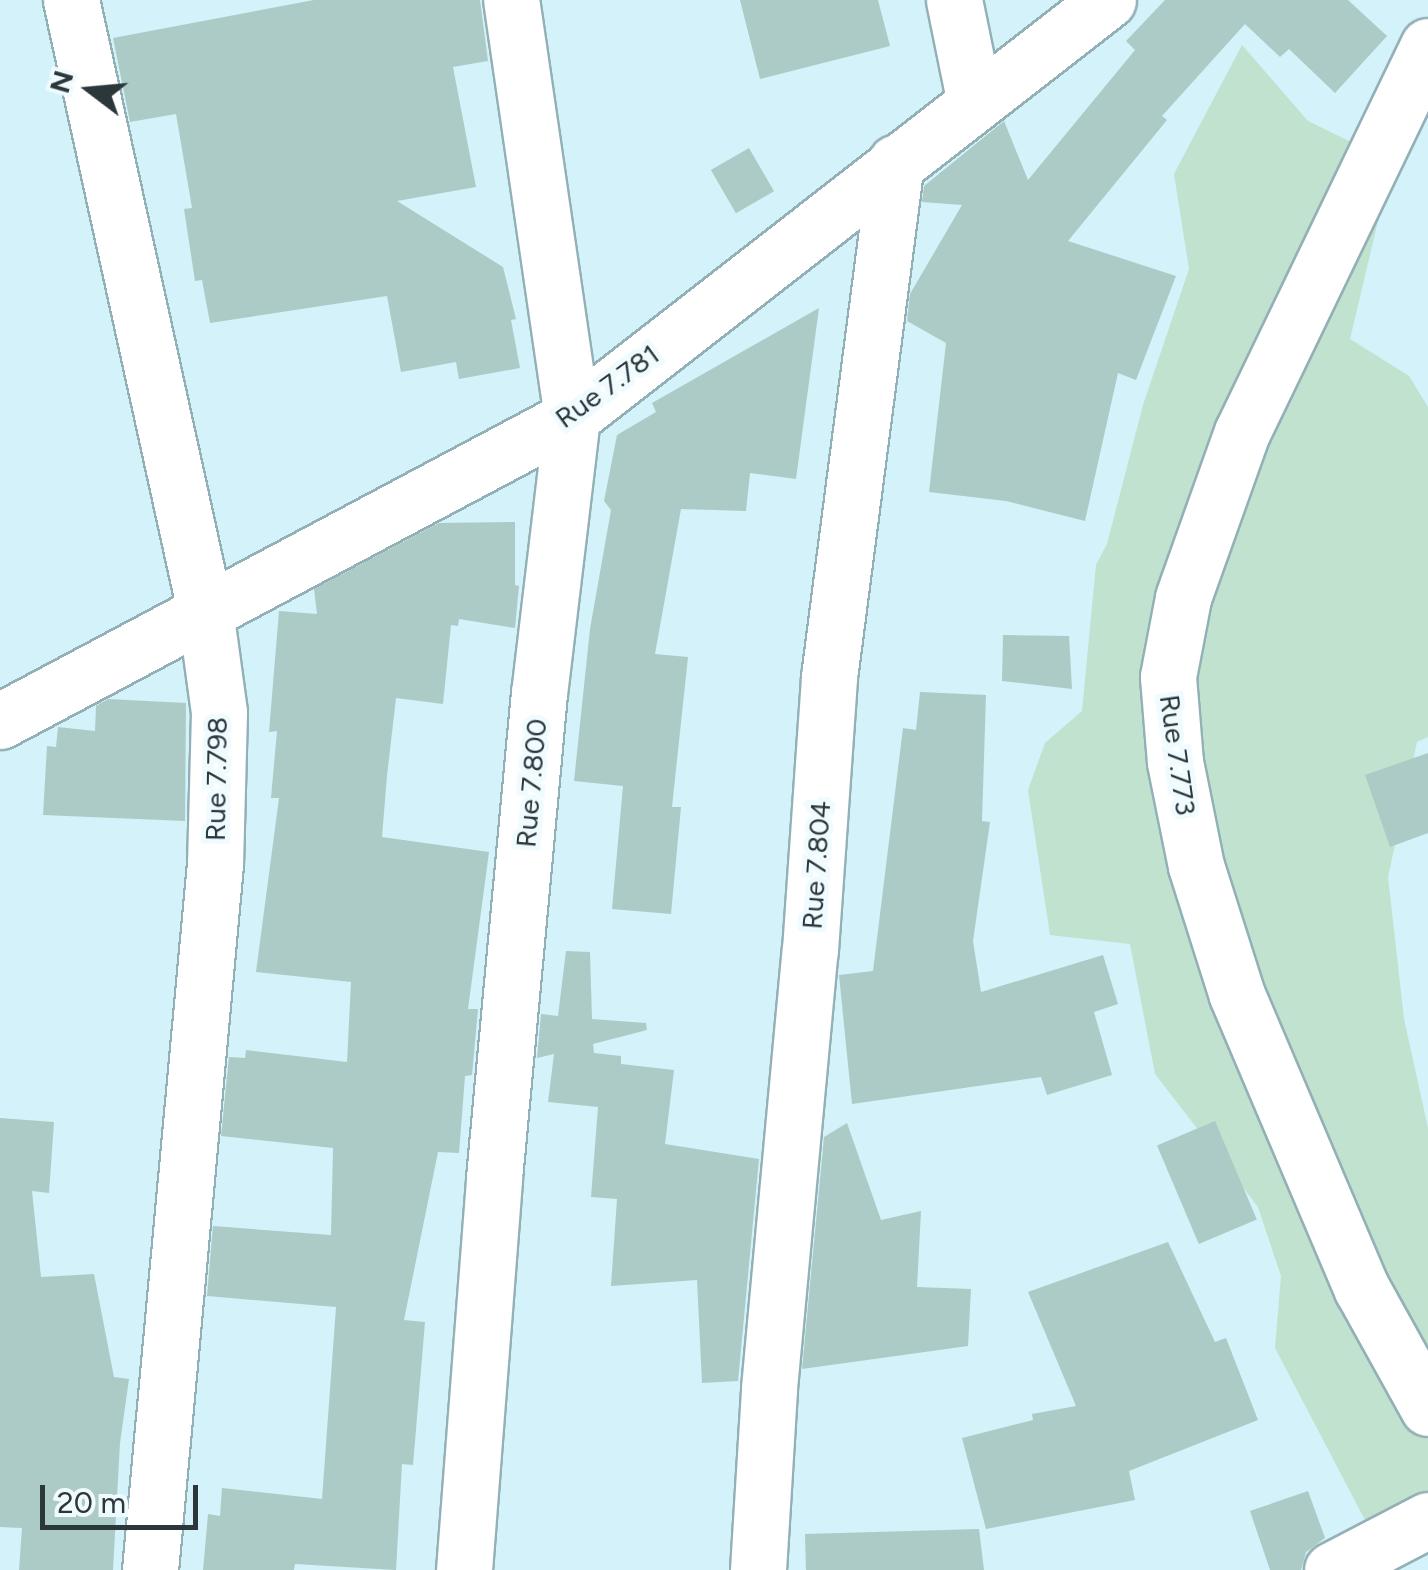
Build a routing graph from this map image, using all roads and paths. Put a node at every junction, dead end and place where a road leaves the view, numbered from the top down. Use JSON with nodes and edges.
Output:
{"nodes":[{"id":1,"x":71,"y":0,"type":"edge"},
{"id":2,"x":512,"y":0,"type":"edge"},
{"id":3,"x":954,"y":0,"type":"edge"},
{"id":4,"x":1108,"y":0,"type":"edge"},
{"id":5,"x":1428,"y":46,"type":"edge"},
{"id":6,"x":975,"y":103,"type":"junction"},
{"id":7,"x":896,"y":162,"type":"junction"},
{"id":8,"x":572,"y":417,"type":"junction"},
{"id":9,"x":205,"y":610,"type":"junction"},
{"id":10,"x":0,"y":721,"type":"edge"},
{"id":11,"x":1428,"y":1408,"type":"edge"},
{"id":12,"x":1428,"y":1520,"type":"edge"},
{"id":13,"x":150,"y":1570,"type":"edge"},
{"id":14,"x":464,"y":1570,"type":"edge"},
{"id":15,"x":758,"y":1570,"type":"edge"},
{"id":16,"x":1332,"y":1570,"type":"edge"}],
"edges":[{"from":1,"to":9,"type":"street","name":"Rue 7.798"},
{"from":2,"to":8,"type":"street","name":"Rue 7.800"},
{"from":3,"to":6,"type":"street"},
{"from":4,"to":6,"type":"street","name":"Rue 7.781"},
{"from":5,"to":11,"type":"street","name":"Rue 7.773"},
{"from":6,"to":7,"type":"street","name":"Rue 7.781"},
{"from":7,"to":8,"type":"street","name":"Rue 7.781"},
{"from":7,"to":15,"type":"street","name":"Rue 7.804"},
{"from":8,"to":9,"type":"street","name":"Rue 7.781"},
{"from":8,"to":14,"type":"street","name":"Rue 7.800"},
{"from":9,"to":10,"type":"street","name":"Rue 7.781"},
{"from":9,"to":13,"type":"street","name":"Rue 7.798"},
{"from":12,"to":16,"type":"street"}]}
